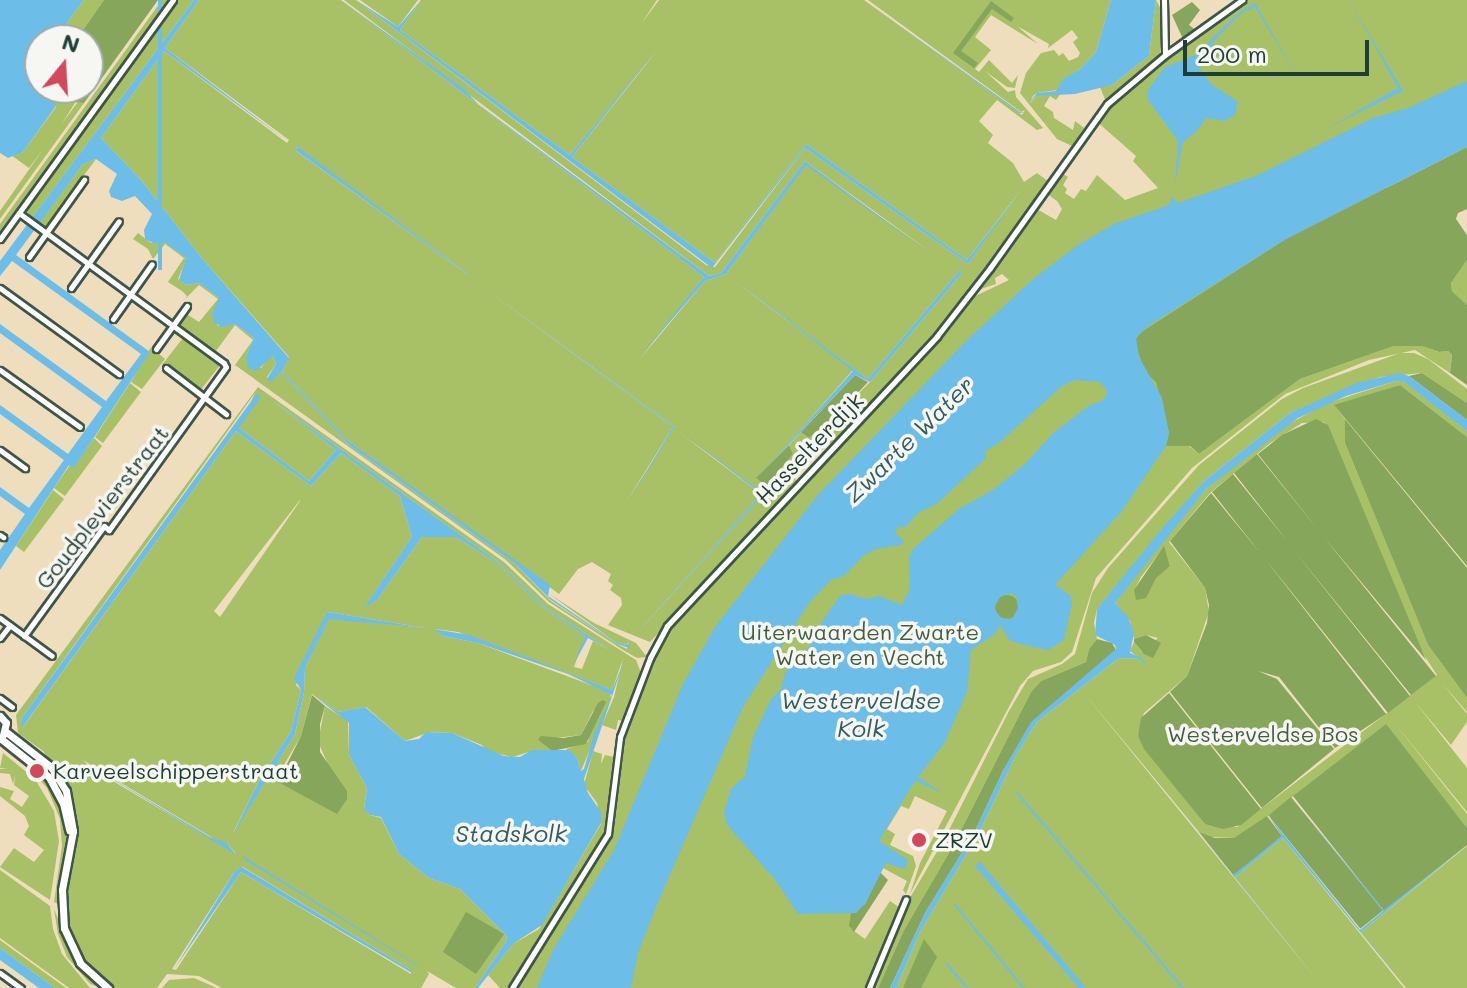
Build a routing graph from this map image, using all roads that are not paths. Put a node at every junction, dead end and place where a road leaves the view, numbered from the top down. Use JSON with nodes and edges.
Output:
{"nodes":[{"id":1,"x":173,"y":0,"type":"edge"},
{"id":2,"x":1164,"y":0,"type":"edge"},
{"id":3,"x":1242,"y":0,"type":"edge"},
{"id":4,"x":1165,"y":55,"type":"junction"},
{"id":5,"x":84,"y":180,"type":"dead end"},
{"id":6,"x":19,"y":213,"type":"junction"},
{"id":7,"x":119,"y":221,"type":"dead end"},
{"id":8,"x":46,"y":233,"type":"junction"},
{"id":9,"x":0,"y":239,"type":"edge"},
{"id":10,"x":29,"y":257,"type":"dead end"},
{"id":11,"x":88,"y":264,"type":"junction"},
{"id":12,"x":152,"y":264,"type":"dead end"},
{"id":13,"x":0,"y":288,"type":"edge"},
{"id":14,"x":71,"y":288,"type":"dead end"},
{"id":15,"x":131,"y":294,"type":"junction"},
{"id":16,"x":187,"y":306,"type":"dead end"},
{"id":17,"x":113,"y":319,"type":"dead end"},
{"id":18,"x":173,"y":325,"type":"junction"},
{"id":19,"x":156,"y":349,"type":"dead end"},
{"id":20,"x":166,"y":368,"type":"dead end"},
{"id":21,"x":0,"y":370,"type":"edge"},
{"id":22,"x":119,"y":374,"type":"dead end"},
{"id":23,"x":205,"y":397,"type":"junction"},
{"id":24,"x":226,"y":414,"type":"dead end"},
{"id":25,"x":80,"y":427,"type":"dead end"},
{"id":26,"x":0,"y":450,"type":"edge"},
{"id":27,"x":25,"y":468,"type":"dead end"},
{"id":28,"x":0,"y":618,"type":"edge"},
{"id":29,"x":10,"y":625,"type":"junction"},
{"id":30,"x":24,"y":636,"type":"junction"},
{"id":31,"x":0,"y":638,"type":"edge"},
{"id":32,"x":52,"y":656,"type":"dead end"},
{"id":33,"x":0,"y":698,"type":"edge"},
{"id":34,"x":12,"y":707,"type":"dead end"},
{"id":35,"x":0,"y":716,"type":"edge"},
{"id":36,"x":2,"y":736,"type":"edge"},
{"id":37,"x":906,"y":899,"type":"dead end"},
{"id":38,"x":0,"y":973,"type":"edge"},
{"id":39,"x":21,"y":988,"type":"edge"},
{"id":40,"x":108,"y":988,"type":"edge"},
{"id":41,"x":512,"y":988,"type":"edge"},
{"id":42,"x":869,"y":988,"type":"edge"}],
"edges":[{"from":1,"to":6,"type":"street"},
{"from":2,"to":4,"type":"street"},
{"from":3,"to":4,"type":"street","name":"Hasselterdijk"},
{"from":4,"to":41,"type":"street","name":"Hasselterdijk"},
{"from":5,"to":8,"type":"street"},
{"from":6,"to":8,"type":"street","name":"Goudplevierstraat"},
{"from":6,"to":9,"type":"street"},
{"from":7,"to":11,"type":"street"},
{"from":8,"to":10,"type":"street"},
{"from":8,"to":11,"type":"street","name":"Goudplevierstraat"},
{"from":11,"to":14,"type":"street"},
{"from":11,"to":15,"type":"street","name":"Goudplevierstraat"},
{"from":12,"to":15,"type":"street"},
{"from":13,"to":22,"type":"street"},
{"from":15,"to":17,"type":"street"},
{"from":15,"to":18,"type":"street","name":"Goudplevierstraat"},
{"from":16,"to":18,"type":"street"},
{"from":18,"to":19,"type":"street"},
{"from":18,"to":23,"type":"street","name":"Goudplevierstraat"},
{"from":20,"to":23,"type":"street"},
{"from":21,"to":25,"type":"street"},
{"from":23,"to":24,"type":"street"},
{"from":23,"to":30,"type":"street","name":"Goudplevierstraat"},
{"from":26,"to":27,"type":"street"},
{"from":28,"to":29,"type":"street"},
{"from":29,"to":30,"type":"street"},
{"from":29,"to":31,"type":"street"},
{"from":30,"to":32,"type":"street"},
{"from":33,"to":34,"type":"street"},
{"from":35,"to":36,"type":"main road"},
{"from":36,"to":40,"type":"main road"},
{"from":37,"to":42,"type":"street"},
{"from":38,"to":39,"type":"street"}]}
